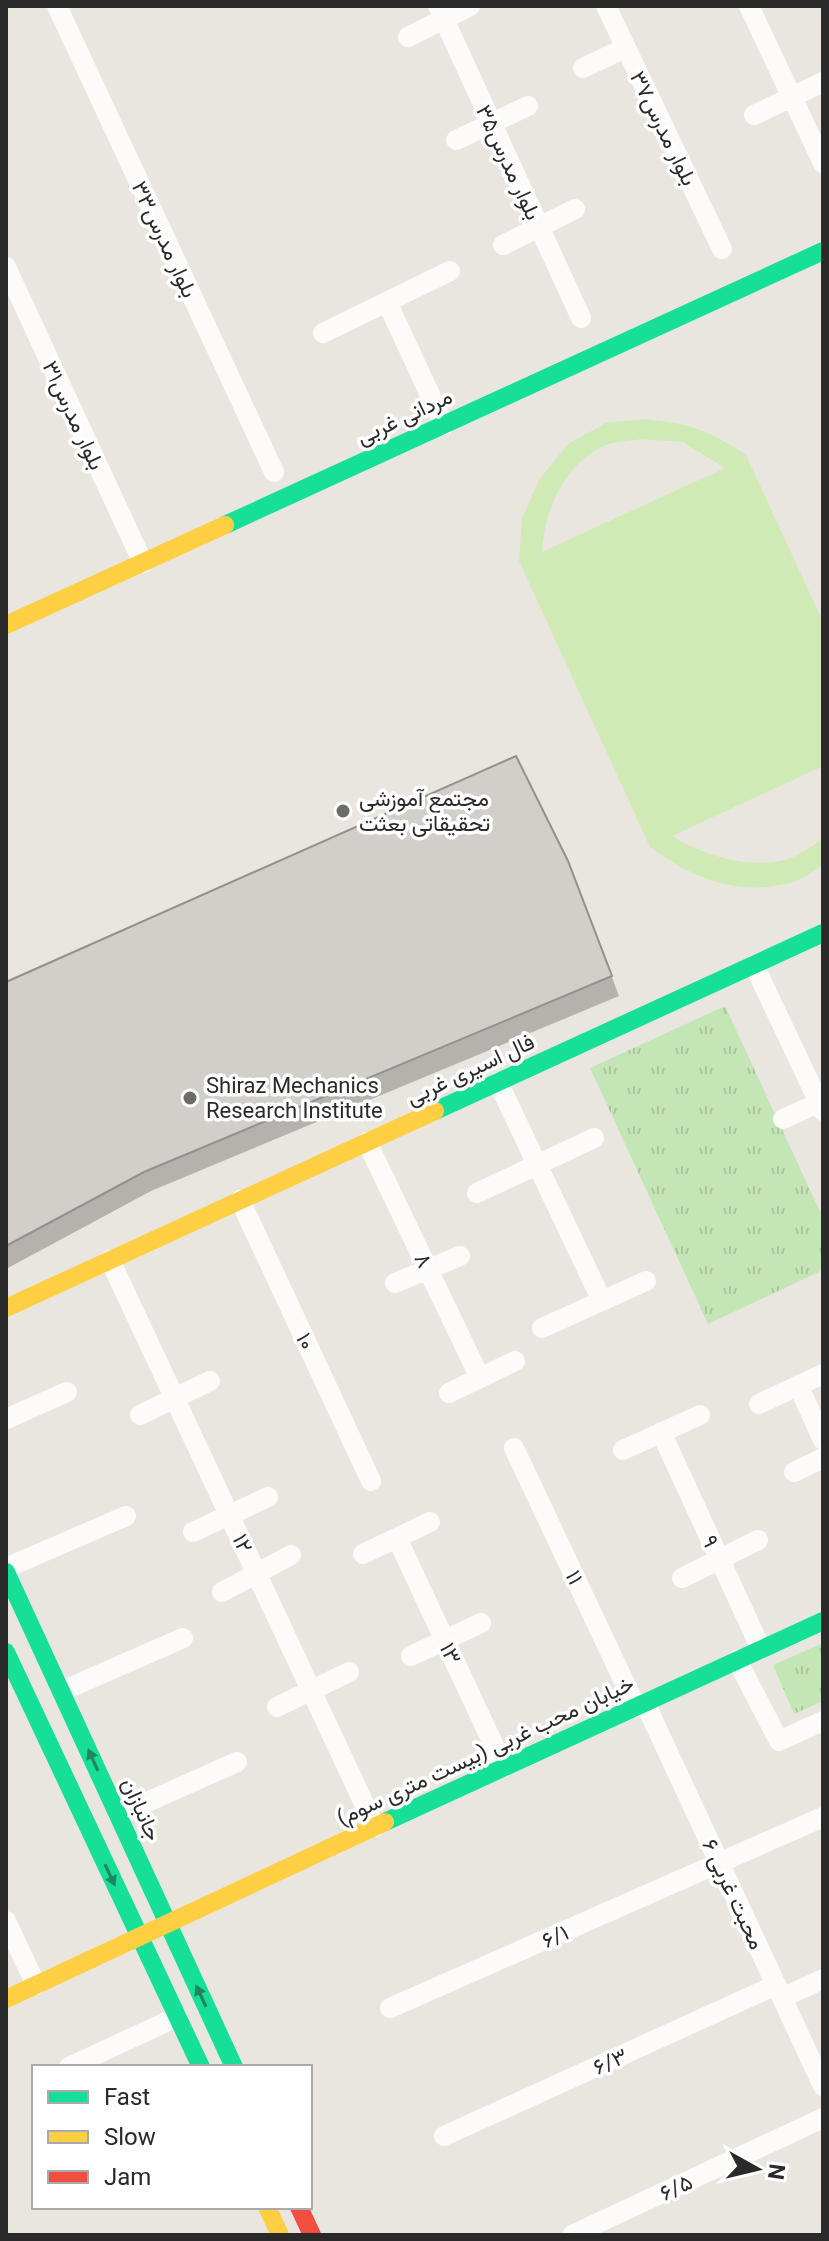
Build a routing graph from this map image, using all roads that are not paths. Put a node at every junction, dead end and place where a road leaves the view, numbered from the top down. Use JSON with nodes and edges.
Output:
{"nodes":[{"id":1,"x":57,"y":6,"type":"edge"},
{"id":2,"x":470,"y":6,"type":"edge"},
{"id":3,"x":606,"y":6,"type":"edge"},
{"id":4,"x":749,"y":6,"type":"edge"},
{"id":5,"x":441,"y":12,"type":"edge"},
{"id":6,"x":408,"y":37,"type":"dead end"},
{"id":7,"x":625,"y":48,"type":"junction"},
{"id":8,"x":583,"y":68,"type":"dead end"},
{"id":9,"x":823,"y":82,"type":"edge"},
{"id":10,"x":792,"y":97,"type":"junction"},
{"id":11,"x":528,"y":106,"type":"dead end"},
{"id":12,"x":754,"y":115,"type":"dead end"},
{"id":13,"x":491,"y":123,"type":"junction"},
{"id":14,"x":456,"y":140,"type":"dead end"},
{"id":15,"x":823,"y":163,"type":"edge"},
{"id":16,"x":575,"y":209,"type":"dead end"},
{"id":17,"x":539,"y":227,"type":"junction"},
{"id":18,"x":503,"y":245,"type":"dead end"},
{"id":19,"x":722,"y":249,"type":"dead end"},
{"id":20,"x":823,"y":251,"type":"edge"},
{"id":21,"x":6,"y":267,"type":"edge"},
{"id":22,"x":450,"y":271,"type":"dead end"},
{"id":23,"x":387,"y":302,"type":"junction"},
{"id":24,"x":581,"y":318,"type":"dead end"},
{"id":25,"x":323,"y":333,"type":"dead end"},
{"id":26,"x":444,"y":425,"type":"junction"},
{"id":27,"x":274,"y":472,"type":"dead end"},
{"id":28,"x":143,"y":563,"type":"junction"},
{"id":29,"x":6,"y":625,"type":"edge"},
{"id":30,"x":823,"y":933,"type":"edge"},
{"id":31,"x":754,"y":965,"type":"junction"},
{"id":32,"x":498,"y":1082,"type":"junction"},
{"id":33,"x":822,"y":1105,"type":"edge"},
{"id":34,"x":783,"y":1119,"type":"dead end"},
{"id":35,"x":594,"y":1138,"type":"dead end"},
{"id":36,"x":367,"y":1142,"type":"junction"},
{"id":37,"x":538,"y":1164,"type":"junction"},
{"id":38,"x":477,"y":1193,"type":"dead end"},
{"id":39,"x":240,"y":1200,"type":"junction"},
{"id":40,"x":460,"y":1256,"type":"dead end"},
{"id":41,"x":110,"y":1260,"type":"junction"},
{"id":42,"x":428,"y":1270,"type":"junction"},
{"id":43,"x":646,"y":1281,"type":"dead end"},
{"id":44,"x":395,"y":1283,"type":"dead end"},
{"id":45,"x":602,"y":1301,"type":"junction"},
{"id":46,"x":6,"y":1308,"type":"edge"},
{"id":47,"x":542,"y":1328,"type":"dead end"},
{"id":48,"x":515,"y":1361,"type":"dead end"},
{"id":49,"x":823,"y":1374,"type":"edge"},
{"id":50,"x":480,"y":1378,"type":"junction"},
{"id":51,"x":210,"y":1381,"type":"dead end"},
{"id":52,"x":798,"y":1385,"type":"junction"},
{"id":53,"x":67,"y":1392,"type":"dead end"},
{"id":54,"x":449,"y":1393,"type":"dead end"},
{"id":55,"x":175,"y":1398,"type":"junction"},
{"id":56,"x":759,"y":1404,"type":"dead end"},
{"id":57,"x":140,"y":1415,"type":"dead end"},
{"id":58,"x":700,"y":1415,"type":"dead end"},
{"id":59,"x":6,"y":1419,"type":"edge"},
{"id":60,"x":661,"y":1432,"type":"junction"},
{"id":61,"x":823,"y":1440,"type":"edge"},
{"id":62,"x":514,"y":1448,"type":"dead end"},
{"id":63,"x":623,"y":1450,"type":"dead end"},
{"id":64,"x":823,"y":1458,"type":"edge"},
{"id":65,"x":794,"y":1472,"type":"dead end"},
{"id":66,"x":371,"y":1481,"type":"dead end"},
{"id":67,"x":268,"y":1497,"type":"dead end"},
{"id":68,"x":230,"y":1515,"type":"junction"},
{"id":69,"x":126,"y":1516,"type":"dead end"},
{"id":70,"x":430,"y":1522,"type":"dead end"},
{"id":71,"x":193,"y":1532,"type":"dead end"},
{"id":72,"x":397,"y":1538,"type":"junction"},
{"id":73,"x":758,"y":1540,"type":"dead end"},
{"id":74,"x":363,"y":1554,"type":"dead end"},
{"id":75,"x":291,"y":1555,"type":"dead end"},
{"id":76,"x":719,"y":1559,"type":"junction"},
{"id":77,"x":6,"y":1570,"type":"edge"},
{"id":78,"x":257,"y":1573,"type":"junction"},
{"id":79,"x":682,"y":1578,"type":"dead end"},
{"id":80,"x":222,"y":1592,"type":"dead end"},
{"id":81,"x":823,"y":1621,"type":"edge"},
{"id":82,"x":481,"y":1623,"type":"dead end"},
{"id":83,"x":183,"y":1638,"type":"dead end"},
{"id":84,"x":445,"y":1640,"type":"junction"},
{"id":85,"x":761,"y":1649,"type":"junction"},
{"id":86,"x":6,"y":1652,"type":"edge"},
{"id":87,"x":411,"y":1656,"type":"dead end"},
{"id":88,"x":737,"y":1660,"type":"junction"},
{"id":89,"x":349,"y":1672,"type":"dead end"},
{"id":90,"x":312,"y":1690,"type":"junction"},
{"id":91,"x":62,"y":1691,"type":"junction"},
{"id":92,"x":640,"y":1705,"type":"junction"},
{"id":93,"x":277,"y":1707,"type":"dead end"},
{"id":94,"x":823,"y":1721,"type":"edge"},
{"id":95,"x":237,"y":1762,"type":"dead end"},
{"id":96,"x":504,"y":1767,"type":"junction"},
{"id":97,"x":118,"y":1815,"type":"junction"},
{"id":98,"x":823,"y":1817,"type":"edge"},
{"id":99,"x":375,"y":1827,"type":"junction"},
{"id":100,"x":720,"y":1864,"type":"junction"},
{"id":101,"x":6,"y":1921,"type":"edge"},
{"id":102,"x":166,"y":1922,"type":"junction"},
{"id":103,"x":139,"y":1937,"type":"junction"},
{"id":104,"x":823,"y":1979,"type":"edge"},
{"id":105,"x":36,"y":1985,"type":"junction"},
{"id":106,"x":779,"y":1991,"type":"junction"},
{"id":107,"x":6,"y":1999,"type":"edge"},
{"id":108,"x":390,"y":2008,"type":"dead end"},
{"id":109,"x":177,"y":2017,"type":"junction"},
{"id":110,"x":73,"y":2065,"type":"edge"},
{"id":111,"x":200,"y":2065,"type":"edge"},
{"id":112,"x":233,"y":2065,"type":"edge"},
{"id":113,"x":823,"y":2086,"type":"edge"},
{"id":114,"x":823,"y":2118,"type":"edge"},
{"id":115,"x":444,"y":2136,"type":"dead end"},
{"id":116,"x":268,"y":2209,"type":"edge"},
{"id":117,"x":300,"y":2209,"type":"edge"},
{"id":118,"x":280,"y":2235,"type":"edge"},
{"id":119,"x":312,"y":2235,"type":"edge"},
{"id":120,"x":572,"y":2235,"type":"edge"}],
"edges":[{"from":1,"to":27,"type":"street","name":"بلوار مدرس۳۳"},
{"from":2,"to":5,"type":"street"},
{"from":3,"to":7,"type":"street","name":"بلوار مدرس۳۷"},
{"from":4,"to":10,"type":"street"},
{"from":5,"to":6,"type":"street"},
{"from":5,"to":13,"type":"street","name":"بلوار مدرس۳۵"},
{"from":7,"to":8,"type":"street"},
{"from":7,"to":19,"type":"street","name":"بلوار مدرس۳۷"},
{"from":9,"to":10,"type":"street"},
{"from":10,"to":12,"type":"street"},
{"from":10,"to":15,"type":"street"},
{"from":11,"to":13,"type":"street"},
{"from":13,"to":14,"type":"street"},
{"from":13,"to":17,"type":"street","name":"بلوار مدرس۳۵"},
{"from":16,"to":17,"type":"street"},
{"from":17,"to":18,"type":"street"},
{"from":17,"to":24,"type":"street","name":"بلوار مدرس۳۵"},
{"from":20,"to":26,"type":"street","name":"مردانی غربی"},
{"from":21,"to":28,"type":"street","name":"بلوار مدرس۳۱"},
{"from":22,"to":23,"type":"street"},
{"from":23,"to":25,"type":"street"},
{"from":23,"to":26,"type":"street"},
{"from":26,"to":28,"type":"street","name":"مردانی غربی"},
{"from":28,"to":29,"type":"street","name":"مردانی غربی"},
{"from":30,"to":31,"type":"street","name":"فال اسیری غربی"},
{"from":31,"to":32,"type":"street","name":"فال اسیری غربی"},
{"from":31,"to":33,"type":"street"},
{"from":32,"to":36,"type":"street","name":"فال اسیری غربی"},
{"from":32,"to":37,"type":"street"},
{"from":33,"to":34,"type":"street"},
{"from":35,"to":37,"type":"street"},
{"from":36,"to":39,"type":"street","name":"فال اسیری غربی"},
{"from":36,"to":42,"type":"street","name":"۸"},
{"from":37,"to":38,"type":"street"},
{"from":37,"to":45,"type":"street"},
{"from":39,"to":41,"type":"street","name":"فال اسیری غربی"},
{"from":39,"to":66,"type":"street","name":"۱۰"},
{"from":40,"to":42,"type":"street"},
{"from":41,"to":46,"type":"street","name":"فال اسیری غربی"},
{"from":41,"to":55,"type":"street","name":"۱۲"},
{"from":42,"to":44,"type":"street"},
{"from":42,"to":50,"type":"street","name":"۸"},
{"from":43,"to":45,"type":"street"},
{"from":45,"to":47,"type":"street"},
{"from":48,"to":50,"type":"street"},
{"from":49,"to":52,"type":"street"},
{"from":50,"to":54,"type":"street"},
{"from":51,"to":55,"type":"street"},
{"from":52,"to":56,"type":"street"},
{"from":52,"to":61,"type":"street"},
{"from":53,"to":59,"type":"street"},
{"from":55,"to":57,"type":"street"},
{"from":55,"to":68,"type":"street","name":"۱۲"},
{"from":58,"to":60,"type":"street"},
{"from":60,"to":63,"type":"street"},
{"from":60,"to":76,"type":"street","name":"۹"},
{"from":62,"to":92,"type":"street","name":"۱۱"},
{"from":64,"to":65,"type":"street"},
{"from":67,"to":68,"type":"street"},
{"from":68,"to":71,"type":"street"},
{"from":68,"to":78,"type":"street","name":"۱۲"},
{"from":69,"to":77,"type":"street"},
{"from":70,"to":72,"type":"street"},
{"from":72,"to":74,"type":"street"},
{"from":72,"to":84,"type":"street","name":"۱۳"},
{"from":73,"to":76,"type":"street"},
{"from":75,"to":78,"type":"street"},
{"from":76,"to":79,"type":"street"},
{"from":76,"to":85,"type":"street","name":"۹"},
{"from":77,"to":91,"type":"street","name":"جانبازان"},
{"from":78,"to":80,"type":"street"},
{"from":78,"to":90,"type":"street","name":"۱۲"},
{"from":81,"to":85,"type":"street","name":"خیابان محب غربی (بیست متری سوم)"},
{"from":82,"to":84,"type":"street"},
{"from":83,"to":91,"type":"street"},
{"from":84,"to":87,"type":"street"},
{"from":84,"to":96,"type":"street","name":"۱۳"},
{"from":85,"to":88,"type":"street","name":"خیابان محب غربی (بیست متری سوم)"},
{"from":86,"to":103,"type":"street","one_way":true},
{"from":88,"to":92,"type":"street","name":"خیابان محب غربی (بیست متری سوم)"},
{"from":88,"to":94,"type":"street"},
{"from":89,"to":90,"type":"street"},
{"from":90,"to":93,"type":"street"},
{"from":90,"to":99,"type":"street","name":"۱۲"},
{"from":97,"to":91,"type":"street","name":"جانبازان","one_way":true},
{"from":92,"to":96,"type":"street","name":"خیابان محب غربی (بیست متری سوم)"},
{"from":92,"to":100,"type":"street","name":"محبت غربی ۶"},
{"from":95,"to":97,"type":"street"},
{"from":96,"to":99,"type":"street","name":"خیابان محب غربی (بیست متری سوم)"},
{"from":97,"to":102,"type":"street","name":"جانبازان"},
{"from":98,"to":100,"type":"street","name":"۶/۱"},
{"from":99,"to":102,"type":"street","name":"خیابان محب غربی (بیست متری سوم)"},
{"from":100,"to":106,"type":"street","name":"محبت غربی ۶"},
{"from":100,"to":108,"type":"street","name":"۶/۱"},
{"from":101,"to":105,"type":"street"},
{"from":102,"to":103,"type":"street","name":"خیابان محب غربی (بیست متری سوم)"},
{"from":112,"to":102,"type":"street","name":"جانبازان","one_way":true},
{"from":103,"to":105,"type":"street","name":"خیابان محب غربی (بیست متری سوم)"},
{"from":103,"to":109,"type":"street"},
{"from":104,"to":106,"type":"street","name":"۶/۳"},
{"from":105,"to":107,"type":"street","name":"خیابان محب غربی (بیست متری سوم)"},
{"from":106,"to":113,"type":"street","name":"محبت غربی ۶"},
{"from":106,"to":115,"type":"street","name":"۶/۳"},
{"from":109,"to":110,"type":"street"},
{"from":109,"to":111,"type":"street"},
{"from":114,"to":120,"type":"street","name":"۶/۵"},
{"from":116,"to":118,"type":"street"},
{"from":117,"to":119,"type":"street"}]}
